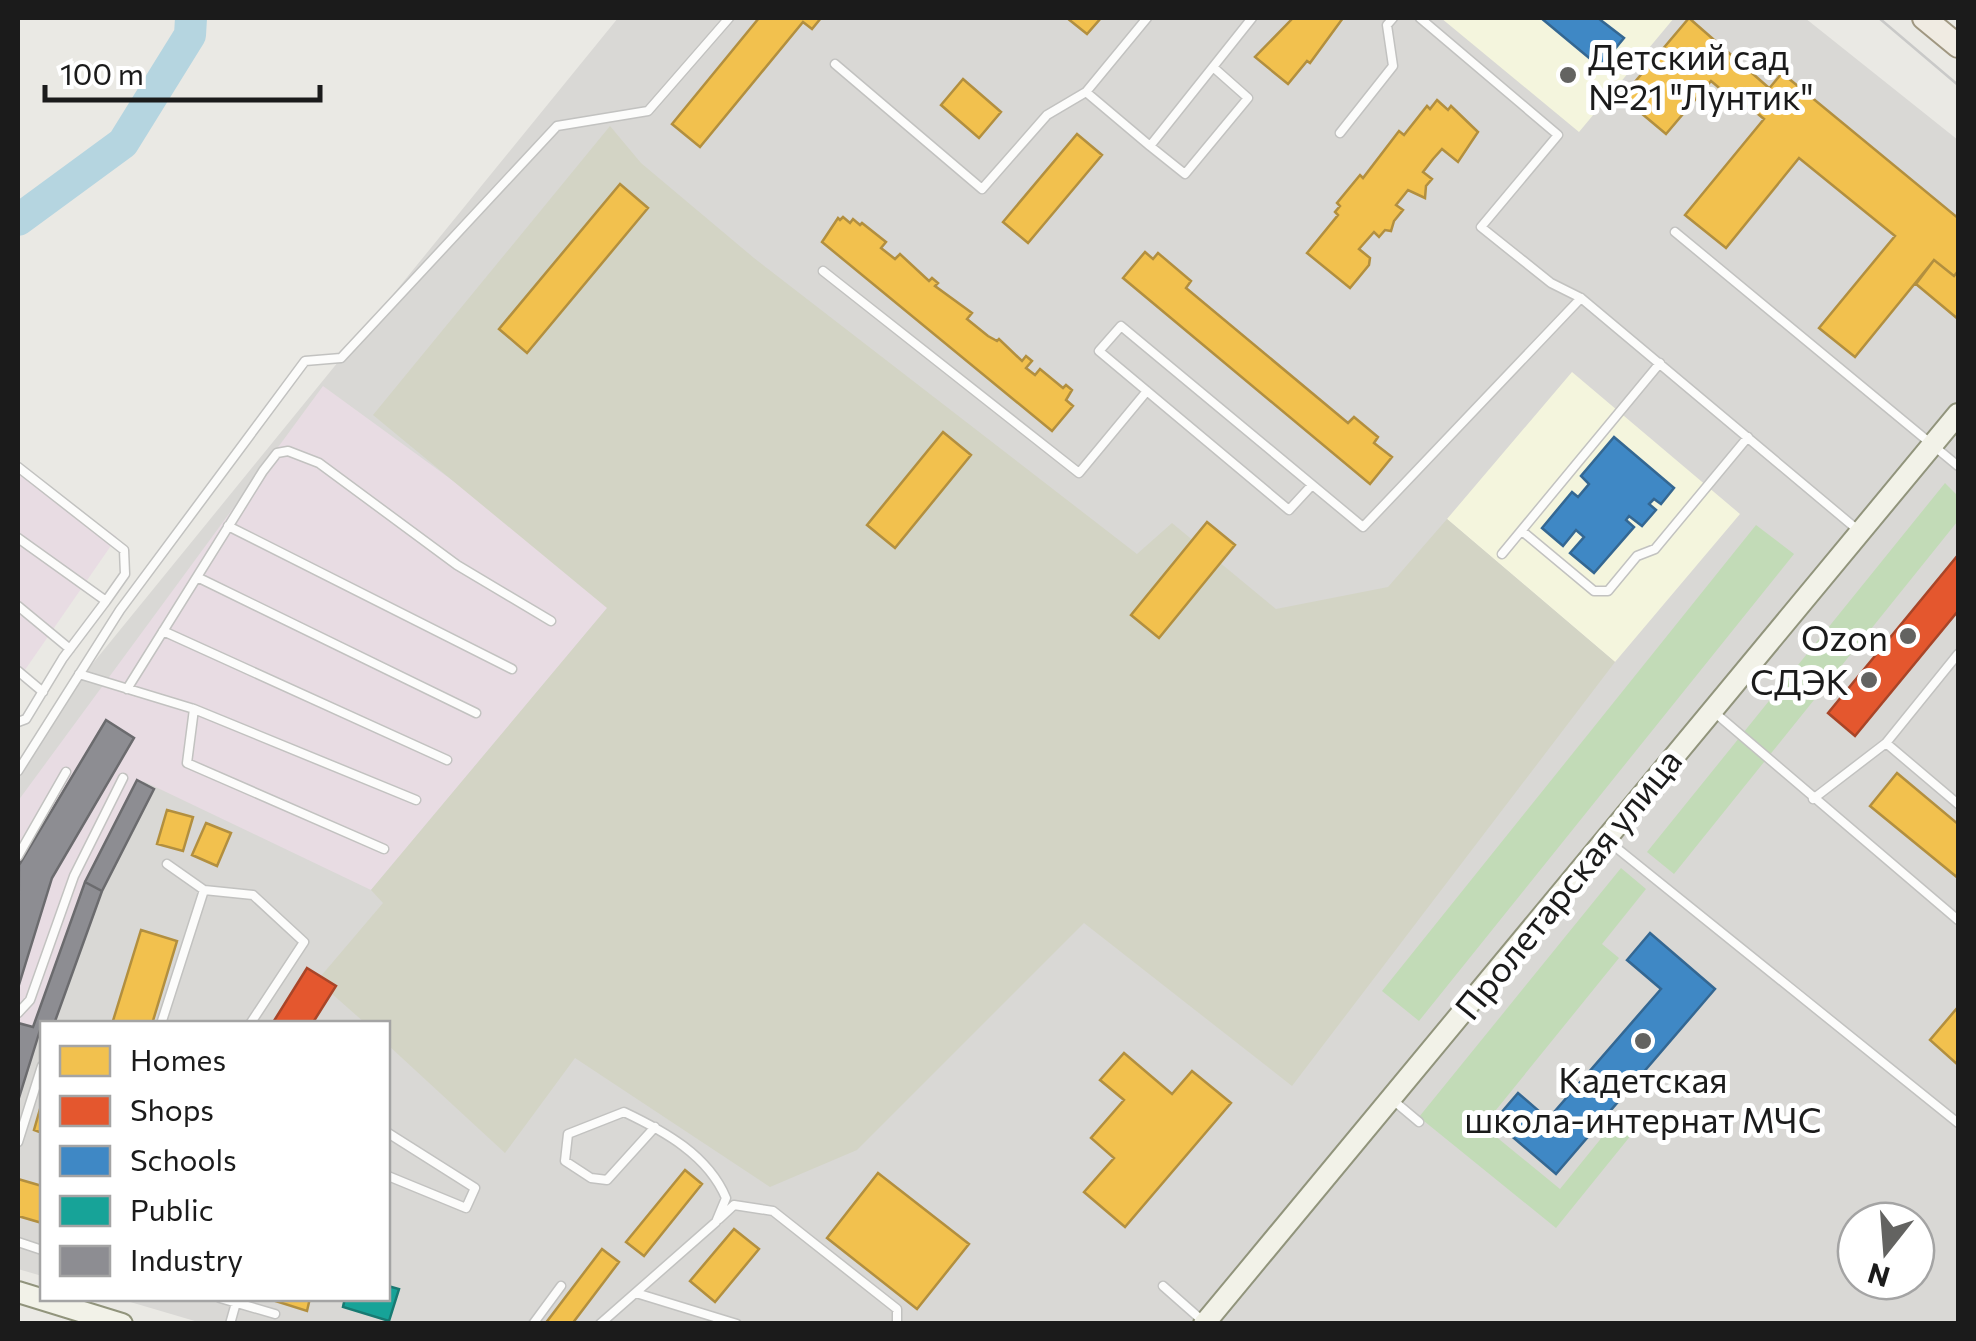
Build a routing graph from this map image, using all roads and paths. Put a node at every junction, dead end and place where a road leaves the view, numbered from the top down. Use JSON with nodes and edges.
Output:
{"nodes":[{"id":1,"x":729,"y":18,"type":"edge"},
{"id":2,"x":1147,"y":18,"type":"edge"},
{"id":3,"x":1252,"y":18,"type":"edge"},
{"id":4,"x":1393,"y":18,"type":"edge"},
{"id":5,"x":1420,"y":18,"type":"edge"},
{"id":6,"x":1924,"y":18,"type":"edge"},
{"id":7,"x":1958,"y":46,"type":"edge"},
{"id":8,"x":835,"y":64,"type":"dead end"},
{"id":9,"x":1213,"y":67,"type":"junction"},
{"id":10,"x":1086,"y":92,"type":"junction"},
{"id":11,"x":1340,"y":133,"type":"dead end"},
{"id":12,"x":1150,"y":146,"type":"junction"},
{"id":13,"x":1675,"y":232,"type":"dead end"},
{"id":14,"x":823,"y":272,"type":"dead end"},
{"id":15,"x":1581,"y":298,"type":"junction"},
{"id":16,"x":1660,"y":364,"type":"junction"},
{"id":17,"x":1147,"y":392,"type":"junction"},
{"id":18,"x":1958,"y":414,"type":"edge"},
{"id":19,"x":1748,"y":437,"type":"junction"},
{"id":20,"x":1933,"y":444,"type":"junction"},
{"id":21,"x":1958,"y":466,"type":"edge"},
{"id":22,"x":18,"y":467,"type":"edge"},
{"id":23,"x":1312,"y":485,"type":"junction"},
{"id":24,"x":228,"y":526,"type":"junction"},
{"id":25,"x":1522,"y":531,"type":"junction"},
{"id":26,"x":1859,"y":531,"type":"junction"},
{"id":27,"x":18,"y":538,"type":"edge"},
{"id":28,"x":1502,"y":554,"type":"dead end"},
{"id":29,"x":197,"y":576,"type":"junction"},
{"id":30,"x":106,"y":601,"type":"junction"},
{"id":31,"x":18,"y":606,"type":"edge"},
{"id":32,"x":551,"y":621,"type":"dead end"},
{"id":33,"x":163,"y":630,"type":"junction"},
{"id":34,"x":70,"y":649,"type":"junction"},
{"id":35,"x":1958,"y":654,"type":"edge"},
{"id":36,"x":512,"y":669,"type":"dead end"},
{"id":37,"x":18,"y":672,"type":"edge"},
{"id":38,"x":79,"y":674,"type":"junction"},
{"id":39,"x":127,"y":689,"type":"junction"},
{"id":40,"x":42,"y":692,"type":"junction"},
{"id":41,"x":194,"y":709,"type":"junction"},
{"id":42,"x":1710,"y":710,"type":"junction"},
{"id":43,"x":476,"y":714,"type":"dead end"},
{"id":44,"x":18,"y":722,"type":"edge"},
{"id":45,"x":1886,"y":743,"type":"junction"},
{"id":46,"x":447,"y":760,"type":"dead end"},
{"id":47,"x":18,"y":771,"type":"edge"},
{"id":48,"x":66,"y":772,"type":"dead end"},
{"id":49,"x":123,"y":778,"type":"dead end"},
{"id":50,"x":1813,"y":799,"type":"junction"},
{"id":51,"x":416,"y":800,"type":"dead end"},
{"id":52,"x":1958,"y":804,"type":"edge"},
{"id":53,"x":1604,"y":838,"type":"junction"},
{"id":54,"x":384,"y":848,"type":"dead end"},
{"id":55,"x":18,"y":856,"type":"edge"},
{"id":56,"x":167,"y":864,"type":"dead end"},
{"id":57,"x":204,"y":890,"type":"junction"},
{"id":58,"x":1958,"y":920,"type":"edge"},
{"id":59,"x":18,"y":1013,"type":"edge"},
{"id":60,"x":162,"y":1021,"type":"edge"},
{"id":61,"x":252,"y":1021,"type":"edge"},
{"id":62,"x":40,"y":1072,"type":"edge"},
{"id":63,"x":1390,"y":1098,"type":"junction"},
{"id":64,"x":1419,"y":1122,"type":"dead end"},
{"id":65,"x":1958,"y":1123,"type":"edge"},
{"id":66,"x":655,"y":1127,"type":"junction"},
{"id":67,"x":390,"y":1135,"type":"edge"},
{"id":68,"x":18,"y":1142,"type":"edge"},
{"id":69,"x":390,"y":1177,"type":"edge"},
{"id":70,"x":716,"y":1222,"type":"junction"},
{"id":71,"x":560,"y":1286,"type":"dead end"},
{"id":72,"x":1163,"y":1286,"type":"dead end"},
{"id":73,"x":636,"y":1293,"type":"junction"},
{"id":74,"x":237,"y":1301,"type":"edge"},
{"id":75,"x":67,"y":1302,"type":"edge"},
{"id":76,"x":275,"y":1314,"type":"dead end"},
{"id":77,"x":707,"y":1319,"type":"edge"},
{"id":78,"x":1204,"y":1323,"type":"edge"},
{"id":79,"x":122,"y":1324,"type":"edge"},
{"id":80,"x":230,"y":1324,"type":"edge"},
{"id":81,"x":532,"y":1324,"type":"edge"},
{"id":82,"x":600,"y":1324,"type":"edge"},
{"id":83,"x":737,"y":1324,"type":"edge"},
{"id":84,"x":897,"y":1324,"type":"edge"}],
"edges":[{"from":1,"to":38,"type":"lane"},
{"from":2,"to":10,"type":"lane"},
{"from":3,"to":9,"type":"lane"},
{"from":4,"to":11,"type":"lane"},
{"from":5,"to":15,"type":"lane"},
{"from":6,"to":7,"type":"main road"},
{"from":8,"to":10,"type":"lane"},
{"from":9,"to":12,"type":"lane"},
{"from":9,"to":12,"type":"lane"},
{"from":10,"to":12,"type":"lane"},
{"from":13,"to":20,"type":"lane"},
{"from":14,"to":17,"type":"lane"},
{"from":15,"to":16,"type":"lane"},
{"from":15,"to":23,"type":"lane"},
{"from":16,"to":19,"type":"lane"},
{"from":16,"to":25,"type":"lane"},
{"from":17,"to":23,"type":"lane"},
{"from":17,"to":23,"type":"lane"},
{"from":18,"to":20,"type":"street","name":"Пролетарская улица"},
{"from":19,"to":25,"type":"lane"},
{"from":19,"to":26,"type":"lane"},
{"from":20,"to":21,"type":"lane"},
{"from":20,"to":26,"type":"street","name":"Пролетарская улица"},
{"from":22,"to":30,"type":"lane"},
{"from":24,"to":29,"type":"lane"},
{"from":24,"to":32,"type":"lane"},
{"from":24,"to":36,"type":"lane"},
{"from":25,"to":28,"type":"lane"},
{"from":26,"to":42,"type":"street","name":"Пролетарская улица"},
{"from":27,"to":30,"type":"lane"},
{"from":29,"to":33,"type":"lane"},
{"from":29,"to":43,"type":"lane"},
{"from":30,"to":34,"type":"lane"},
{"from":31,"to":34,"type":"lane"},
{"from":33,"to":39,"type":"lane"},
{"from":33,"to":46,"type":"lane"},
{"from":34,"to":40,"type":"lane"},
{"from":35,"to":45,"type":"lane"},
{"from":37,"to":40,"type":"lane"},
{"from":38,"to":39,"type":"lane"},
{"from":38,"to":47,"type":"lane"},
{"from":39,"to":41,"type":"lane"},
{"from":40,"to":44,"type":"lane"},
{"from":41,"to":51,"type":"lane"},
{"from":41,"to":54,"type":"lane"},
{"from":42,"to":50,"type":"lane"},
{"from":42,"to":53,"type":"street","name":"Пролетарская улица"},
{"from":45,"to":50,"type":"lane"},
{"from":45,"to":52,"type":"lane"},
{"from":48,"to":55,"type":"lane"},
{"from":49,"to":59,"type":"lane"},
{"from":50,"to":58,"type":"lane"},
{"from":53,"to":63,"type":"street","name":"Пролетарская улица"},
{"from":53,"to":65,"type":"lane"},
{"from":56,"to":57,"type":"lane"},
{"from":57,"to":60,"type":"lane"},
{"from":57,"to":61,"type":"lane"},
{"from":62,"to":68,"type":"lane"},
{"from":63,"to":64,"type":"lane"},
{"from":63,"to":78,"type":"street","name":"Пролетарская улица"},
{"from":66,"to":66,"type":"lane"},
{"from":66,"to":70,"type":"lane"},
{"from":67,"to":69,"type":"lane"},
{"from":70,"to":73,"type":"lane"},
{"from":70,"to":84,"type":"lane"},
{"from":71,"to":81,"type":"lane"},
{"from":72,"to":78,"type":"lane"},
{"from":73,"to":77,"type":"lane"},
{"from":73,"to":82,"type":"lane"},
{"from":74,"to":76,"type":"lane"},
{"from":74,"to":80,"type":"lane"},
{"from":75,"to":79,"type":"street"},
{"from":77,"to":83,"type":"lane"}]}
